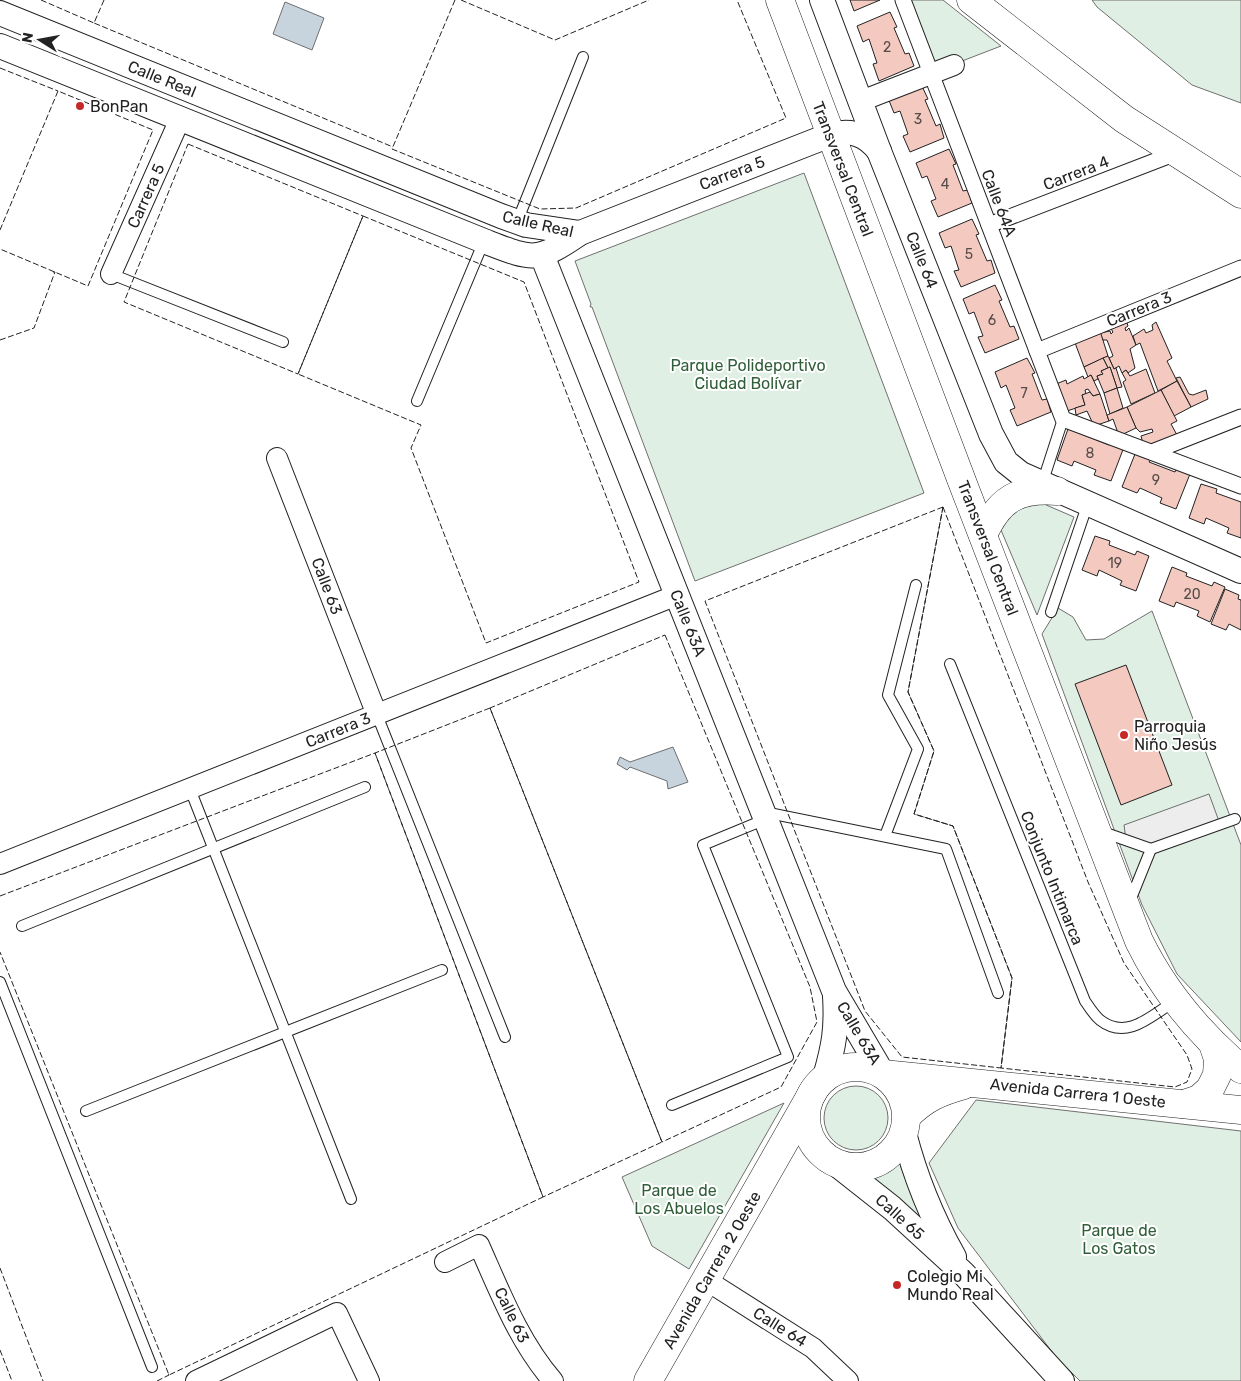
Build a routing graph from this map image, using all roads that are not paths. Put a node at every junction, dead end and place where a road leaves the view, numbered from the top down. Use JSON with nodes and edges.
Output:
{"nodes":[{"id":1,"x":780,"y":0,"type":"edge"},
{"id":2,"x":822,"y":0,"type":"edge"},
{"id":3,"x":903,"y":0,"type":"edge"},
{"id":4,"x":971,"y":0,"type":"edge"},
{"id":5,"x":0,"y":13,"type":"edge"},
{"id":6,"x":0,"y":46,"type":"edge"},
{"id":7,"x":583,"y":57,"type":"dead end"},
{"id":8,"x":954,"y":65,"type":"dead end"},
{"id":9,"x":931,"y":73,"type":"junction"},
{"id":10,"x":861,"y":101,"type":"junction"},
{"id":11,"x":180,"y":119,"type":"junction"},
{"id":12,"x":830,"y":135,"type":"junction"},
{"id":13,"x":879,"y":151,"type":"junction"},
{"id":14,"x":1176,"y":153,"type":"junction"},
{"id":15,"x":1241,"y":194,"type":"edge"},
{"id":16,"x":517,"y":222,"type":"junction"},
{"id":17,"x":989,"y":225,"type":"junction"},
{"id":18,"x":580,"y":233,"type":"junction"},
{"id":19,"x":484,"y":241,"type":"junction"},
{"id":20,"x":542,"y":255,"type":"junction"},
{"id":21,"x":1241,"y":268,"type":"edge"},
{"id":22,"x":111,"y":274,"type":"joint"},
{"id":23,"x":283,"y":342,"type":"dead end"},
{"id":24,"x":1037,"y":351,"type":"junction"},
{"id":25,"x":417,"y":401,"type":"dead end"},
{"id":26,"x":1241,"y":417,"type":"edge"},
{"id":27,"x":1063,"y":419,"type":"junction"},
{"id":28,"x":1152,"y":452,"type":"junction"},
{"id":29,"x":277,"y":458,"type":"dead end"},
{"id":30,"x":1241,"y":486,"type":"edge"},
{"id":31,"x":1050,"y":488,"type":"junction"},
{"id":32,"x":1088,"y":504,"type":"junction"},
{"id":33,"x":983,"y":536,"type":"junction"},
{"id":34,"x":1241,"y":571,"type":"edge"},
{"id":35,"x":916,"y":585,"type":"dead end"},
{"id":36,"x":677,"y":596,"type":"junction"},
{"id":37,"x":1051,"y":612,"type":"dead end"},
{"id":38,"x":950,"y":664,"type":"dead end"},
{"id":39,"x":377,"y":714,"type":"junction"},
{"id":40,"x":365,"y":787,"type":"dead end"},
{"id":41,"x":190,"y":788,"type":"junction"},
{"id":42,"x":764,"y":815,"type":"junction"},
{"id":43,"x":1235,"y":819,"type":"dead end"},
{"id":44,"x":1096,"y":830,"type":"junction"},
{"id":45,"x":885,"y":836,"type":"junction"},
{"id":46,"x":213,"y":848,"type":"junction"},
{"id":47,"x":1151,"y":849,"type":"junction"},
{"id":48,"x":0,"y":863,"type":"edge"},
{"id":49,"x":1127,"y":909,"type":"junction"},
{"id":50,"x":22,"y":926,"type":"dead end"},
{"id":51,"x":442,"y":970,"type":"dead end"},
{"id":52,"x":0,"y":982,"type":"edge"},
{"id":53,"x":834,"y":991,"type":"junction"},
{"id":54,"x":998,"y":993,"type":"dead end"},
{"id":55,"x":1176,"y":1000,"type":"junction"},
{"id":56,"x":286,"y":1032,"type":"junction"},
{"id":57,"x":505,"y":1037,"type":"dead end"},
{"id":58,"x":1213,"y":1044,"type":"junction"},
{"id":59,"x":1241,"y":1068,"type":"edge"},
{"id":60,"x":883,"y":1074,"type":"junction"},
{"id":61,"x":973,"y":1083,"type":"junction"},
{"id":62,"x":819,"y":1084,"type":"junction"},
{"id":63,"x":1184,"y":1104,"type":"junction"},
{"id":64,"x":672,"y":1105,"type":"dead end"},
{"id":65,"x":1241,"y":1110,"type":"edge"},
{"id":66,"x":86,"y":1111,"type":"dead end"},
{"id":67,"x":905,"y":1125,"type":"junction"},
{"id":68,"x":828,"y":1158,"type":"junction"},
{"id":69,"x":775,"y":1159,"type":"junction"},
{"id":70,"x":351,"y":1199,"type":"dead end"},
{"id":71,"x":445,"y":1262,"type":"dead end"},
{"id":72,"x":963,"y":1274,"type":"junction"},
{"id":73,"x":706,"y":1280,"type":"junction"},
{"id":74,"x":152,"y":1366,"type":"dead end"},
{"id":75,"x":196,"y":1381,"type":"edge"},
{"id":76,"x":368,"y":1381,"type":"edge"},
{"id":77,"x":553,"y":1381,"type":"edge"},
{"id":78,"x":648,"y":1381,"type":"edge"},
{"id":79,"x":848,"y":1381,"type":"edge"},
{"id":80,"x":1062,"y":1381,"type":"edge"}],
"edges":[{"from":1,"to":12,"type":"main road","name":"Transversal Central"},
{"from":2,"to":10,"type":"street","name":"Calle 64"},
{"from":3,"to":9,"type":"street","name":"Calle 64A"},
{"from":4,"to":14,"type":"main road"},
{"from":5,"to":16,"type":"street","name":"Calle Real"},
{"from":6,"to":11,"type":"street","name":"Calle Real"},
{"from":7,"to":16,"type":"lane"},
{"from":8,"to":9,"type":"street"},
{"from":9,"to":10,"type":"street"},
{"from":9,"to":17,"type":"street","name":"Calle 64A"},
{"from":10,"to":13,"type":"street","name":"Calle 64"},
{"from":11,"to":19,"type":"street","name":"Calle Real"},
{"from":11,"to":22,"type":"street","name":"Carrera 5"},
{"from":12,"to":13,"type":"street","name":"Carrera 5"},
{"from":12,"to":18,"type":"street","name":"Carrera 5"},
{"from":12,"to":33,"type":"main road","name":"Transversal Central"},
{"from":13,"to":31,"type":"street","name":"Calle 64"},
{"from":14,"to":15,"type":"main road"},
{"from":14,"to":17,"type":"street","name":"Carrera 4"},
{"from":16,"to":18,"type":"street","name":"Calle Real"},
{"from":17,"to":24,"type":"street","name":"Calle 64A"},
{"from":18,"to":20,"type":"street","name":"Calle Real"},
{"from":19,"to":20,"type":"street","name":"Calle Real"},
{"from":19,"to":25,"type":"lane"},
{"from":20,"to":36,"type":"street","name":"Calle 63A"},
{"from":21,"to":24,"type":"street","name":"Carrera 3"},
{"from":22,"to":23,"type":"lane"},
{"from":24,"to":27,"type":"street","name":"Calle 64A"},
{"from":26,"to":28,"type":"street"},
{"from":27,"to":28,"type":"street"},
{"from":27,"to":31,"type":"lane"},
{"from":28,"to":30,"type":"street"},
{"from":29,"to":39,"type":"street","name":"Calle 63"},
{"from":31,"to":32,"type":"street","name":"Calle 64"},
{"from":31,"to":33,"type":"main road"},
{"from":32,"to":34,"type":"street","name":"Calle 64"},
{"from":32,"to":37,"type":"lane"},
{"from":33,"to":44,"type":"main road","name":"Transversal Central"},
{"from":35,"to":45,"type":"lane"},
{"from":36,"to":39,"type":"street","name":"Carrera 3"},
{"from":36,"to":42,"type":"street","name":"Calle 63A"},
{"from":38,"to":55,"type":"lane","name":"Conjunto Intimarca"},
{"from":39,"to":41,"type":"street","name":"Carrera 3"},
{"from":39,"to":57,"type":"lane"},
{"from":40,"to":46,"type":"lane"},
{"from":41,"to":46,"type":"lane"},
{"from":41,"to":48,"type":"street","name":"Carrera 3"},
{"from":42,"to":45,"type":"lane"},
{"from":42,"to":53,"type":"street","name":"Calle 63A"},
{"from":42,"to":64,"type":"lane"},
{"from":43,"to":47,"type":"lane"},
{"from":44,"to":47,"type":"lane"},
{"from":44,"to":49,"type":"main road","name":"Transversal Central"},
{"from":45,"to":54,"type":"lane"},
{"from":46,"to":50,"type":"lane"},
{"from":46,"to":56,"type":"lane"},
{"from":47,"to":49,"type":"lane"},
{"from":49,"to":55,"type":"main road","name":"Transversal Central"},
{"from":51,"to":56,"type":"lane"},
{"from":52,"to":74,"type":"lane"},
{"from":53,"to":60,"type":"street","name":"Calle 63A"},
{"from":53,"to":62,"type":"street","name":"Calle 63A"},
{"from":55,"to":58,"type":"main road","name":"Transversal Central"},
{"from":56,"to":66,"type":"lane"},
{"from":56,"to":70,"type":"lane"},
{"from":58,"to":59,"type":"main road","name":"Transversal Central"},
{"from":58,"to":63,"type":"main road","name":"Avenida Carrera 1 Oeste"},
{"from":60,"to":61,"type":"main road","name":"Avenida Carrera 1 Oeste"},
{"from":60,"to":62,"type":"main road"},
{"from":60,"to":67,"type":"main road"},
{"from":61,"to":63,"type":"main road","name":"Avenida Carrera 1 Oeste"},
{"from":61,"to":67,"type":"main road","name":"Avenida Carrera 1 Oeste"},
{"from":62,"to":68,"type":"main road"},
{"from":62,"to":69,"type":"main road","name":"Avenida Carrera 2 Oeste"},
{"from":63,"to":65,"type":"main road","name":"Avenida Carrera 1 Oeste"},
{"from":67,"to":68,"type":"main road"},
{"from":67,"to":72,"type":"street","name":"Calle 65"},
{"from":68,"to":69,"type":"main road"},
{"from":68,"to":72,"type":"street","name":"Calle 65"},
{"from":69,"to":73,"type":"main road","name":"Avenida Carrera 2 Oeste"},
{"from":71,"to":77,"type":"street","name":"Calle 63"},
{"from":72,"to":80,"type":"street","name":"Calle 65"},
{"from":73,"to":78,"type":"main road","name":"Avenida Carrera 2 Oeste"},
{"from":73,"to":79,"type":"street","name":"Calle 64"},
{"from":75,"to":76,"type":"street"}]}
